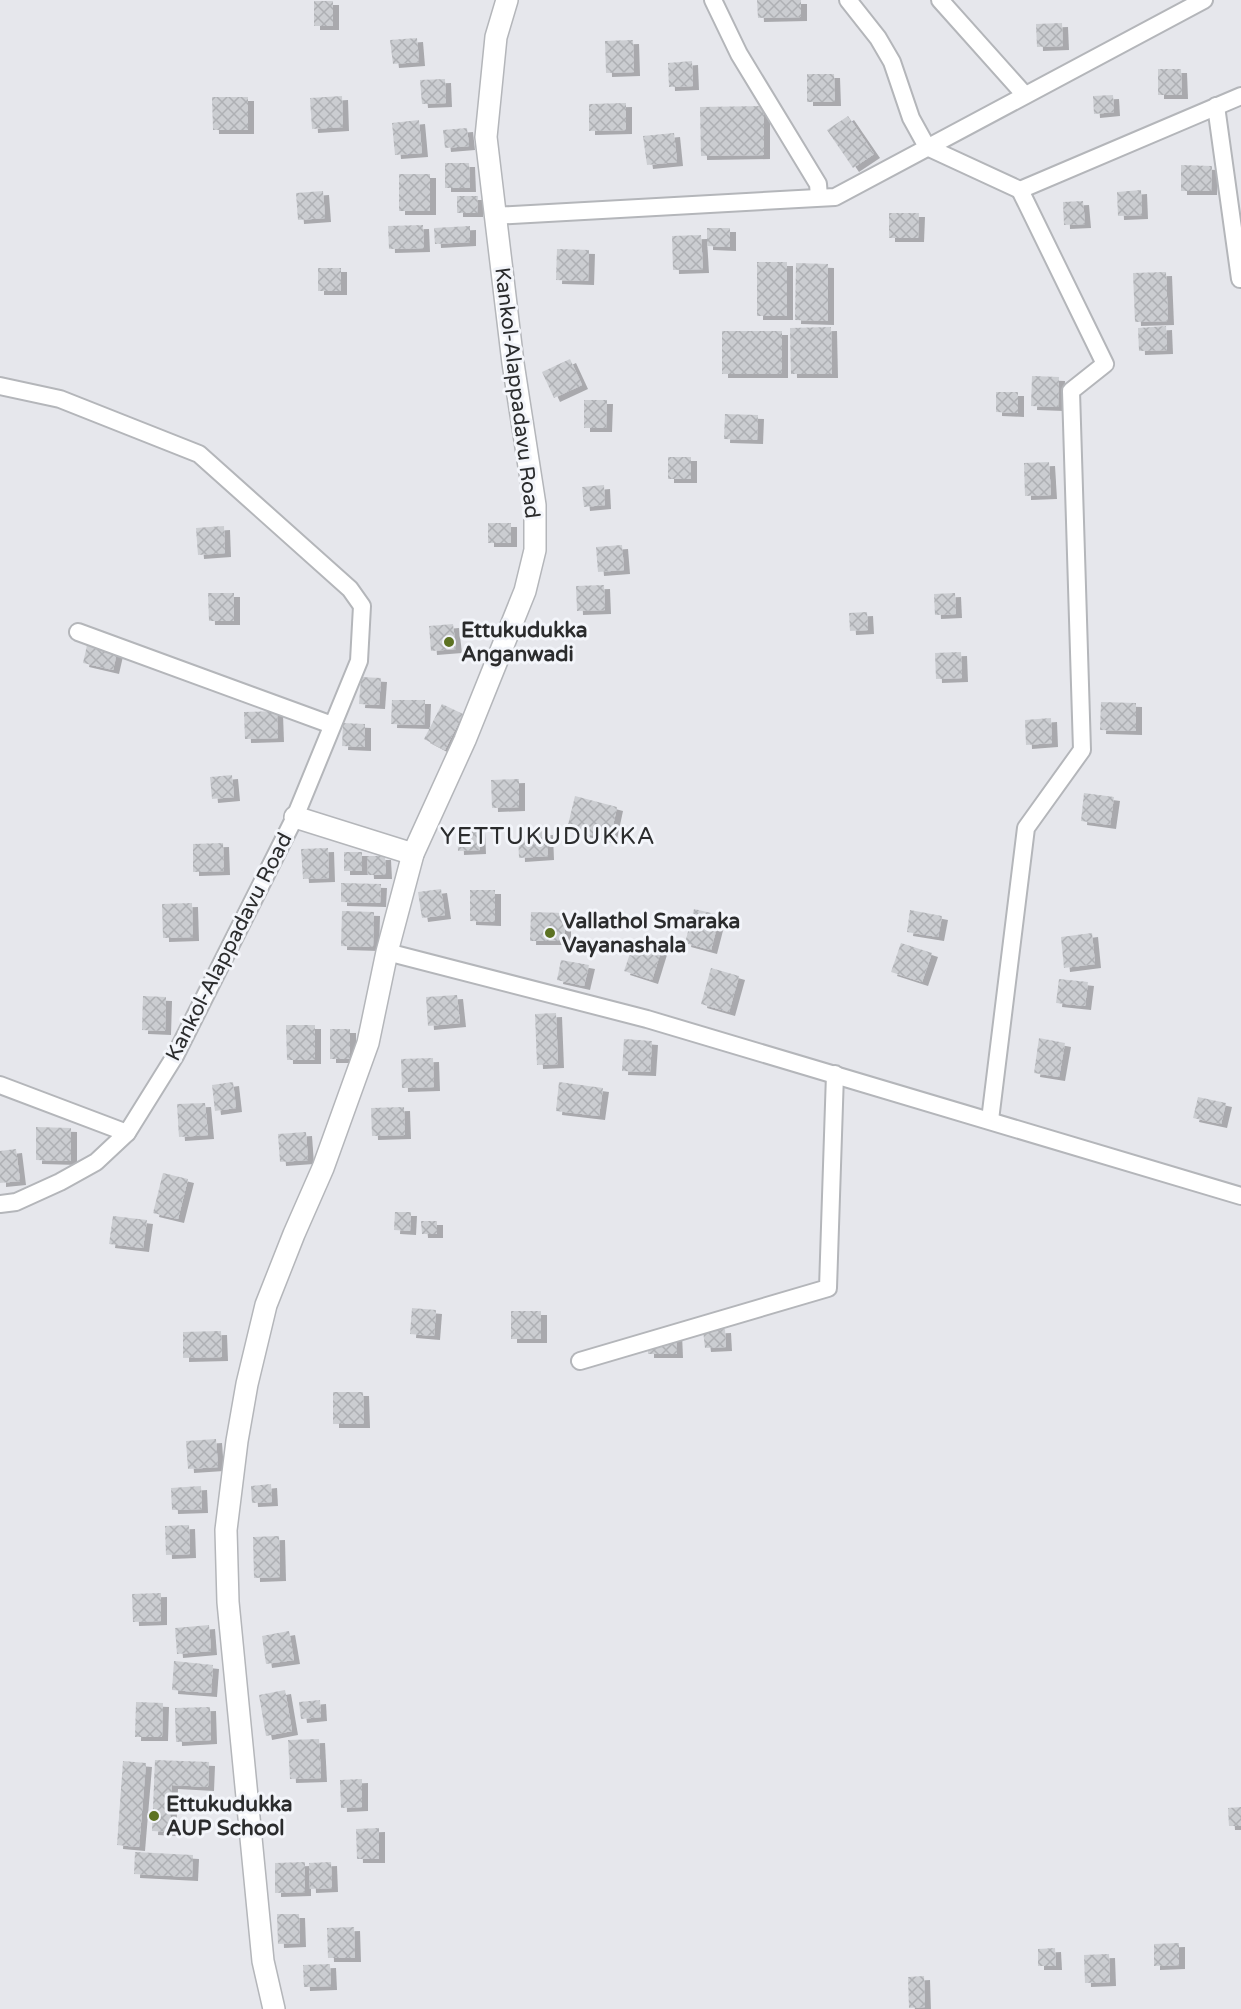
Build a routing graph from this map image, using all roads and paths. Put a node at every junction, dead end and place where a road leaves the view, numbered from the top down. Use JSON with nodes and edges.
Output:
{"nodes":[{"id":1,"x":507,"y":0,"type":"edge"},
{"id":2,"x":713,"y":0,"type":"edge"},
{"id":3,"x":848,"y":0,"type":"edge"},
{"id":4,"x":939,"y":0,"type":"edge"},
{"id":5,"x":1204,"y":0,"type":"edge"},
{"id":6,"x":1025,"y":95,"type":"junction"},
{"id":7,"x":1241,"y":96,"type":"edge"},
{"id":8,"x":1216,"y":106,"type":"junction"},
{"id":9,"x":927,"y":147,"type":"junction"},
{"id":10,"x":1020,"y":190,"type":"junction"},
{"id":11,"x":819,"y":197,"type":"junction"},
{"id":12,"x":494,"y":216,"type":"junction"},
{"id":13,"x":1240,"y":279,"type":"edge"},
{"id":14,"x":0,"y":386,"type":"edge"},
{"id":15,"x":78,"y":632,"type":"dead end"},
{"id":16,"x":332,"y":725,"type":"junction"},
{"id":17,"x":295,"y":817,"type":"junction"},
{"id":18,"x":413,"y":854,"type":"junction"},
{"id":19,"x":387,"y":952,"type":"junction"},
{"id":20,"x":835,"y":1074,"type":"junction"},
{"id":21,"x":0,"y":1084,"type":"edge"},
{"id":22,"x":990,"y":1120,"type":"junction"},
{"id":23,"x":127,"y":1133,"type":"junction"},
{"id":24,"x":1241,"y":1196,"type":"edge"},
{"id":25,"x":0,"y":1204,"type":"edge"},
{"id":26,"x":580,"y":1361,"type":"dead end"},
{"id":27,"x":274,"y":2009,"type":"edge"}],
"edges":[{"from":1,"to":12,"type":"main road","name":"Kankol-Alappadavu Road"},
{"from":2,"to":11,"type":"street"},
{"from":3,"to":9,"type":"street"},
{"from":4,"to":6,"type":"street"},
{"from":5,"to":6,"type":"street"},
{"from":6,"to":9,"type":"street"},
{"from":7,"to":8,"type":"street"},
{"from":8,"to":10,"type":"street"},
{"from":8,"to":13,"type":"street"},
{"from":9,"to":10,"type":"street"},
{"from":9,"to":11,"type":"street"},
{"from":10,"to":22,"type":"street"},
{"from":11,"to":12,"type":"street"},
{"from":12,"to":18,"type":"main road","name":"Kankol-Alappadavu Road"},
{"from":14,"to":16,"type":"street"},
{"from":15,"to":16,"type":"street"},
{"from":16,"to":17,"type":"street"},
{"from":17,"to":18,"type":"main road","name":"Kankol-Alappadavu Road"},
{"from":17,"to":23,"type":"street","name":"Kankol-Alappadavu Road"},
{"from":18,"to":19,"type":"main road"},
{"from":19,"to":20,"type":"street"},
{"from":19,"to":27,"type":"main road"},
{"from":20,"to":22,"type":"street"},
{"from":20,"to":26,"type":"street"},
{"from":21,"to":23,"type":"street"},
{"from":22,"to":24,"type":"street"},
{"from":23,"to":25,"type":"street","name":"Kankol-Alappadavu Road"}]}
